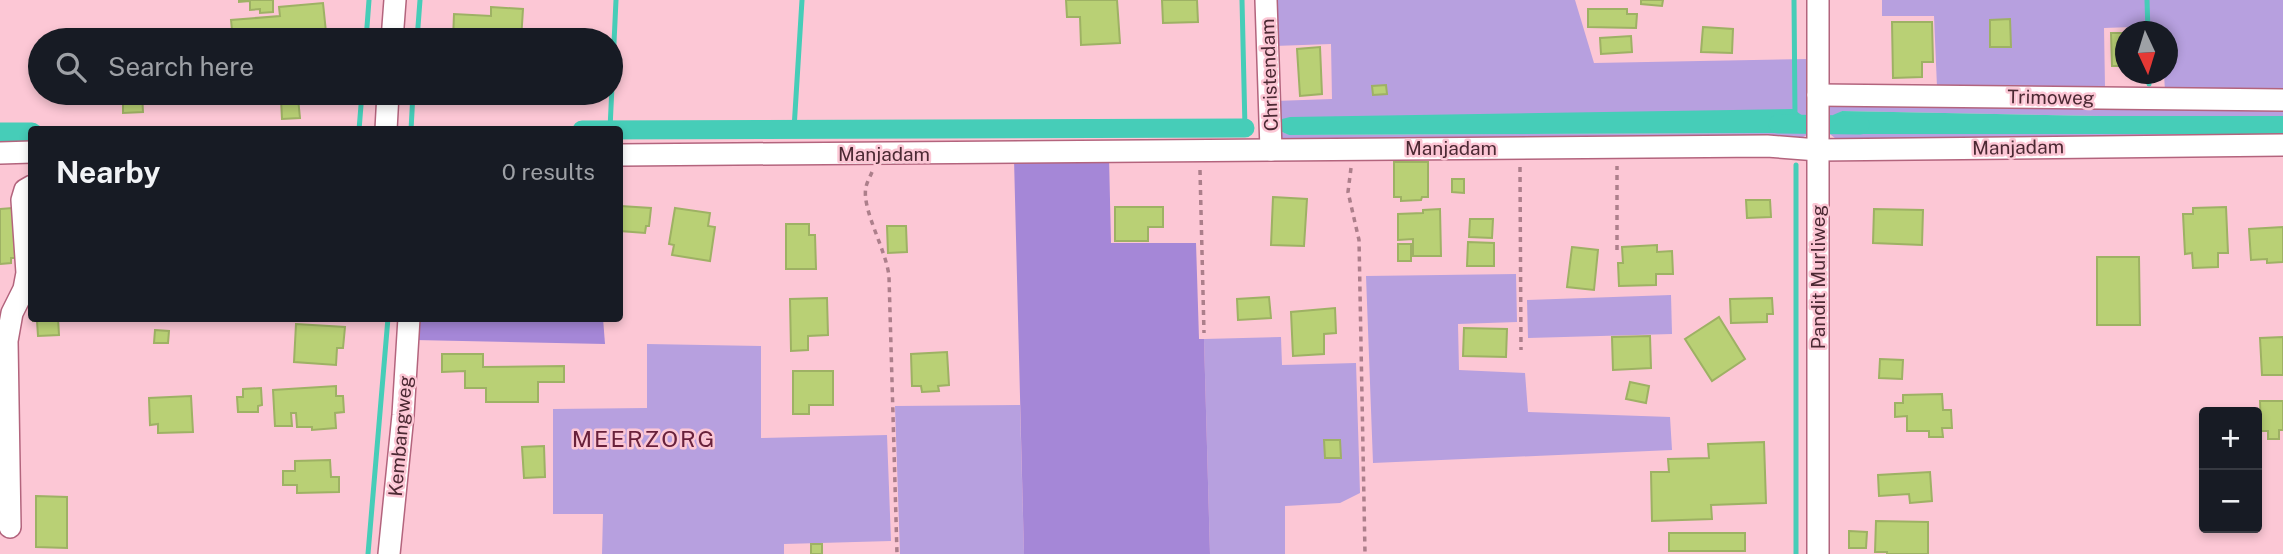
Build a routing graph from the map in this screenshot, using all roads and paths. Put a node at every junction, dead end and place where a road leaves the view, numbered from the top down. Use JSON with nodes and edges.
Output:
{"nodes":[{"id":1,"x":395,"y":0,"type":"edge"},
{"id":2,"x":1266,"y":0,"type":"edge"},
{"id":3,"x":1818,"y":0,"type":"edge"},
{"id":4,"x":393,"y":28,"type":"edge"},
{"id":5,"x":1818,"y":98,"type":"junction"},
{"id":6,"x":2283,"y":100,"type":"edge"},
{"id":7,"x":387,"y":105,"type":"edge"},
{"id":8,"x":386,"y":126,"type":"edge"},
{"id":9,"x":1818,"y":144,"type":"junction"},
{"id":10,"x":2283,"y":145,"type":"edge"},
{"id":11,"x":1617,"y":147,"type":"junction"},
{"id":12,"x":1519,"y":148,"type":"junction"},
{"id":13,"x":1353,"y":149,"type":"junction"},
{"id":14,"x":1271,"y":150,"type":"junction"},
{"id":15,"x":1199,"y":151,"type":"junction"},
{"id":16,"x":28,"y":152,"type":"edge"},
{"id":17,"x":0,"y":153,"type":"edge"},
{"id":18,"x":880,"y":154,"type":"junction"},
{"id":19,"x":623,"y":155,"type":"edge"},
{"id":20,"x":28,"y":188,"type":"edge"},
{"id":21,"x":1617,"y":250,"type":"dead end"},
{"id":22,"x":410,"y":322,"type":"edge"},
{"id":23,"x":1204,"y":333,"type":"dead end"},
{"id":24,"x":1521,"y":350,"type":"dead end"},
{"id":25,"x":10,"y":527,"type":"dead end"},
{"id":26,"x":389,"y":554,"type":"edge"},
{"id":27,"x":897,"y":554,"type":"edge"},
{"id":28,"x":1365,"y":554,"type":"edge"},
{"id":29,"x":1818,"y":554,"type":"edge"}],
"edges":[{"from":1,"to":4,"type":"street"},
{"from":2,"to":14,"type":"street","name":"Christendam"},
{"from":3,"to":5,"type":"street","name":"Pandit Murliweg"},
{"from":5,"to":6,"type":"street","name":"Trimoweg"},
{"from":5,"to":9,"type":"street","name":"Pandit Murliweg"},
{"from":7,"to":8,"type":"street"},
{"from":9,"to":10,"type":"street","name":"Manjadam"},
{"from":9,"to":11,"type":"street","name":"Manjadam"},
{"from":9,"to":29,"type":"street","name":"Pandit Murliweg"},
{"from":11,"to":12,"type":"street","name":"Manjadam"},
{"from":11,"to":21,"type":"path"},
{"from":12,"to":13,"type":"street","name":"Manjadam"},
{"from":12,"to":24,"type":"path"},
{"from":13,"to":14,"type":"street","name":"Manjadam"},
{"from":13,"to":28,"type":"path"},
{"from":14,"to":15,"type":"street","name":"Manjadam"},
{"from":15,"to":18,"type":"street","name":"Manjadam"},
{"from":15,"to":23,"type":"path"},
{"from":16,"to":17,"type":"street"},
{"from":18,"to":19,"type":"street","name":"Manjadam"},
{"from":18,"to":27,"type":"path"},
{"from":20,"to":25,"type":"street"},
{"from":22,"to":26,"type":"street","name":"Kembangweg"}]}
